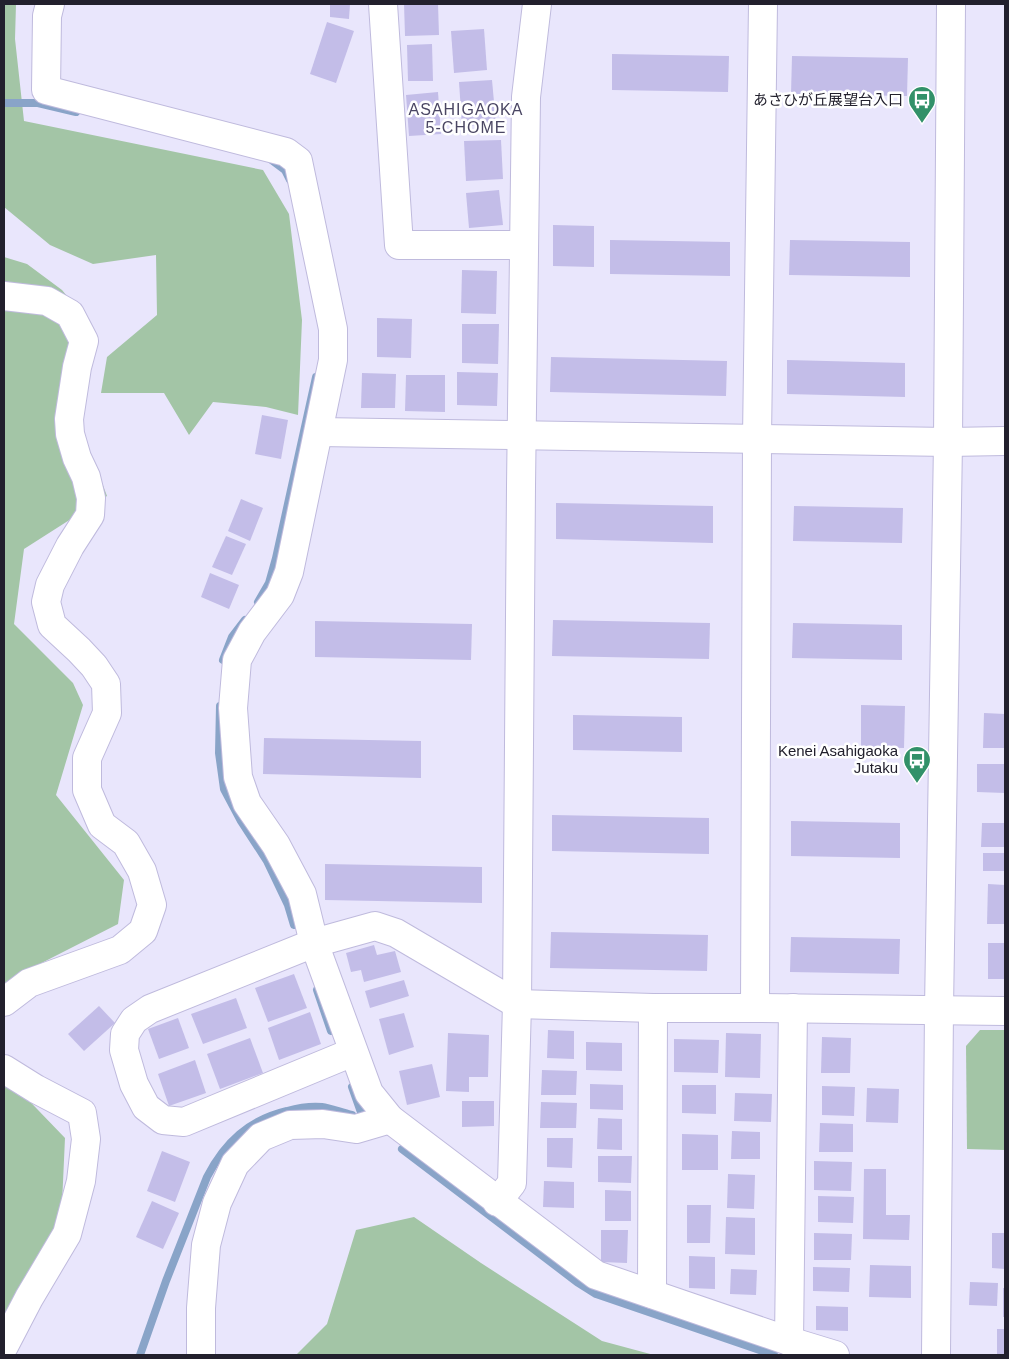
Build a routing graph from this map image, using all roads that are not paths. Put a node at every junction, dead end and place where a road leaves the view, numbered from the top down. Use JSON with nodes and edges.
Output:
{"nodes":[{"id":1,"x":50,"y":4,"type":"edge"},
{"id":2,"x":383,"y":4,"type":"edge"},
{"id":3,"x":537,"y":4,"type":"edge"},
{"id":4,"x":763,"y":4,"type":"edge"},
{"id":5,"x":951,"y":4,"type":"edge"},
{"id":6,"x":524,"y":244,"type":"junction"},
{"id":7,"x":4,"y":296,"type":"edge"},
{"id":8,"x":319,"y":432,"type":"junction"},
{"id":9,"x":521,"y":435,"type":"junction"},
{"id":10,"x":757,"y":438,"type":"junction"},
{"id":11,"x":1005,"y":441,"type":"edge"},
{"id":12,"x":948,"y":442,"type":"junction"},
{"id":13,"x":314,"y":943,"type":"junction"},
{"id":14,"x":4,"y":1002,"type":"edge"},
{"id":15,"x":517,"y":1004,"type":"junction"},
{"id":16,"x":653,"y":1008,"type":"junction"},
{"id":17,"x":755,"y":1008,"type":"junction"},
{"id":18,"x":793,"y":1008,"type":"junction"},
{"id":19,"x":939,"y":1009,"type":"junction"},
{"id":20,"x":1005,"y":1011,"type":"edge"},
{"id":21,"x":353,"y":1052,"type":"junction"},
{"id":22,"x":4,"y":1069,"type":"edge"},
{"id":23,"x":390,"y":1120,"type":"junction"},
{"id":24,"x":497,"y":1202,"type":"junction"},
{"id":25,"x":652,"y":1294,"type":"junction"},
{"id":26,"x":789,"y":1341,"type":"junction"},
{"id":27,"x":4,"y":1346,"type":"edge"},
{"id":28,"x":201,"y":1355,"type":"edge"},
{"id":29,"x":835,"y":1355,"type":"edge"},
{"id":30,"x":936,"y":1355,"type":"edge"}],
"edges":[{"from":1,"to":8,"type":"street"},
{"from":2,"to":6,"type":"street"},
{"from":3,"to":6,"type":"street"},
{"from":4,"to":10,"type":"street"},
{"from":5,"to":12,"type":"street"},
{"from":6,"to":9,"type":"street"},
{"from":7,"to":14,"type":"street"},
{"from":8,"to":9,"type":"street"},
{"from":8,"to":13,"type":"street"},
{"from":9,"to":10,"type":"street"},
{"from":9,"to":15,"type":"street"},
{"from":10,"to":12,"type":"street"},
{"from":10,"to":17,"type":"street"},
{"from":11,"to":12,"type":"street"},
{"from":12,"to":19,"type":"street"},
{"from":13,"to":15,"type":"street"},
{"from":13,"to":21,"type":"street"},
{"from":13,"to":21,"type":"street"},
{"from":15,"to":16,"type":"street"},
{"from":15,"to":24,"type":"street"},
{"from":16,"to":17,"type":"street"},
{"from":16,"to":25,"type":"street"},
{"from":17,"to":18,"type":"street"},
{"from":18,"to":19,"type":"street"},
{"from":18,"to":26,"type":"street"},
{"from":19,"to":20,"type":"street"},
{"from":19,"to":30,"type":"street"},
{"from":21,"to":23,"type":"street"},
{"from":22,"to":27,"type":"street"},
{"from":23,"to":24,"type":"street"},
{"from":23,"to":28,"type":"street"},
{"from":24,"to":25,"type":"street"},
{"from":25,"to":26,"type":"street"},
{"from":26,"to":29,"type":"street"}]}
